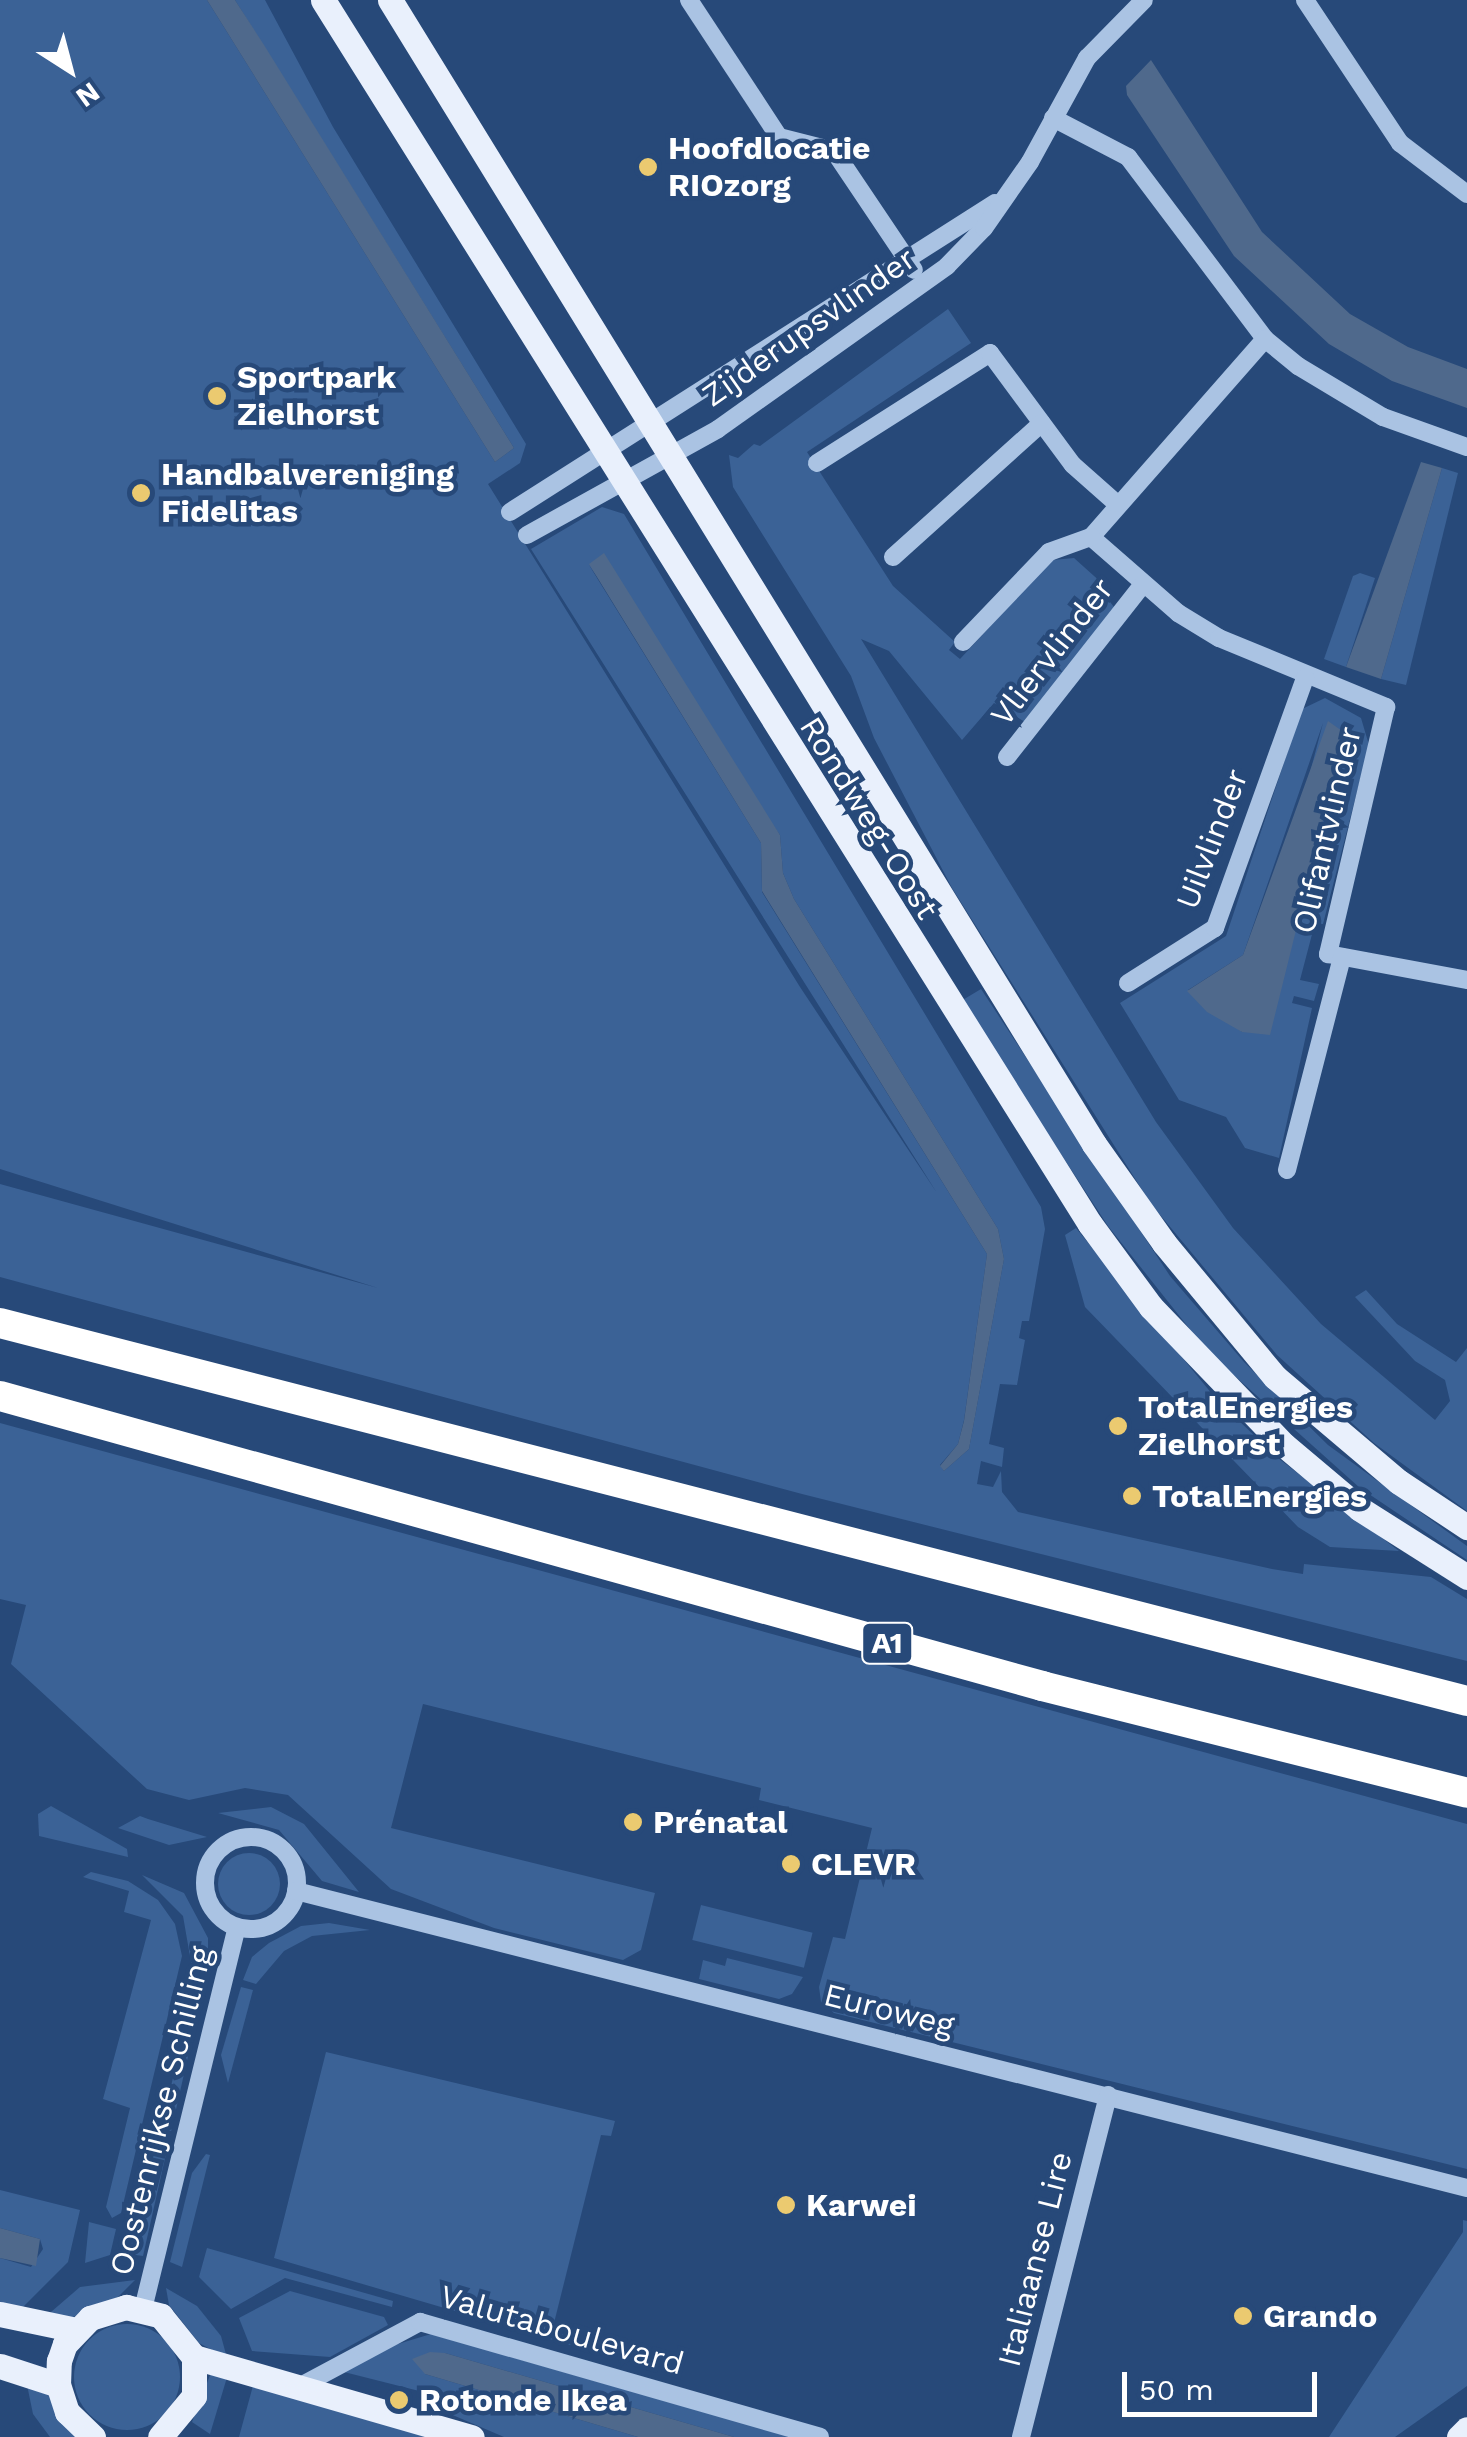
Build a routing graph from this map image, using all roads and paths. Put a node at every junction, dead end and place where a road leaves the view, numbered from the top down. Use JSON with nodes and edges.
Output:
{"nodes":[{"id":1,"x":322,"y":0,"type":"edge"},
{"id":2,"x":390,"y":0,"type":"edge"},
{"id":3,"x":690,"y":0,"type":"edge"},
{"id":4,"x":1144,"y":0,"type":"edge"},
{"id":5,"x":1305,"y":0,"type":"edge"},
{"id":6,"x":1053,"y":118,"type":"junction"},
{"id":7,"x":1008,"y":194,"type":"junction"},
{"id":8,"x":1467,"y":194,"type":"edge"},
{"id":9,"x":908,"y":262,"type":"junction"},
{"id":10,"x":924,"y":284,"type":"junction"},
{"id":11,"x":1265,"y":339,"type":"junction"},
{"id":12,"x":1042,"y":423,"type":"junction"},
{"id":13,"x":654,"y":424,"type":"junction"},
{"id":14,"x":1467,"y":446,"type":"edge"},
{"id":15,"x":604,"y":454,"type":"junction"},
{"id":16,"x":674,"y":456,"type":"junction"},
{"id":17,"x":817,"y":462,"type":"dead end"},
{"id":18,"x":622,"y":482,"type":"junction"},
{"id":19,"x":1116,"y":503,"type":"junction"},
{"id":20,"x":510,"y":512,"type":"dead end"},
{"id":21,"x":527,"y":535,"type":"dead end"},
{"id":22,"x":1092,"y":538,"type":"junction"},
{"id":23,"x":893,"y":557,"type":"dead end"},
{"id":24,"x":1144,"y":584,"type":"junction"},
{"id":25,"x":963,"y":642,"type":"dead end"},
{"id":26,"x":1304,"y":678,"type":"junction"},
{"id":27,"x":1006,"y":757,"type":"dead end"},
{"id":28,"x":1342,"y":957,"type":"junction"},
{"id":29,"x":1467,"y":980,"type":"edge"},
{"id":30,"x":1128,"y":983,"type":"dead end"},
{"id":31,"x":1286,"y":1170,"type":"dead end"},
{"id":32,"x":0,"y":1323,"type":"edge"},
{"id":33,"x":0,"y":1396,"type":"edge"},
{"id":34,"x":1467,"y":1526,"type":"edge"},
{"id":35,"x":1467,"y":1577,"type":"edge"},
{"id":36,"x":1467,"y":1701,"type":"edge"},
{"id":37,"x":1467,"y":1794,"type":"edge"},
{"id":38,"x":296,"y":1892,"type":"junction"},
{"id":39,"x":237,"y":1927,"type":"junction"},
{"id":40,"x":1108,"y":2096,"type":"junction"},
{"id":41,"x":1467,"y":2188,"type":"edge"},
{"id":42,"x":144,"y":2309,"type":"junction"},
{"id":43,"x":0,"y":2314,"type":"edge"},
{"id":44,"x":76,"y":2330,"type":"junction"},
{"id":45,"x":194,"y":2357,"type":"junction"},
{"id":46,"x":0,"y":2366,"type":"edge"},
{"id":47,"x":58,"y":2385,"type":"junction"},
{"id":48,"x":297,"y":2388,"type":"junction"},
{"id":49,"x":1467,"y":2430,"type":"edge"},
{"id":50,"x":165,"y":2434,"type":"edge"},
{"id":51,"x":93,"y":2437,"type":"edge"},
{"id":52,"x":197,"y":2437,"type":"edge"},
{"id":53,"x":472,"y":2437,"type":"edge"},
{"id":54,"x":820,"y":2437,"type":"edge"},
{"id":55,"x":1021,"y":2437,"type":"edge"},
{"id":56,"x":1459,"y":2437,"type":"edge"}],
"edges":[{"from":1,"to":15,"type":"main road","name":"Rondweg-Oost"},
{"from":2,"to":13,"type":"main road","name":"Rondweg-Oost"},
{"from":3,"to":9,"type":"street"},
{"from":4,"to":6,"type":"street","name":"Zijderupsvlinder"},
{"from":5,"to":8,"type":"street"},
{"from":6,"to":7,"type":"street","name":"Zijderupsvlinder"},
{"from":6,"to":11,"type":"street"},
{"from":7,"to":9,"type":"street","name":"Zijderupsvlinder"},
{"from":7,"to":10,"type":"street","name":"Zijderupsvlinder"},
{"from":9,"to":10,"type":"street"},
{"from":9,"to":13,"type":"street","name":"Zijderupsvlinder"},
{"from":10,"to":16,"type":"street","name":"Zijderupsvlinder"},
{"from":11,"to":14,"type":"street"},
{"from":11,"to":19,"type":"street"},
{"from":12,"to":17,"type":"street"},
{"from":12,"to":19,"type":"street"},
{"from":12,"to":23,"type":"street"},
{"from":13,"to":15,"type":"street","name":"Zijderupsvlinder"},
{"from":13,"to":16,"type":"main road","name":"Rondweg-Oost"},
{"from":15,"to":18,"type":"main road","name":"Rondweg-Oost"},
{"from":15,"to":20,"type":"street"},
{"from":16,"to":18,"type":"street","name":"Zijderupsvlinder"},
{"from":16,"to":34,"type":"main road","name":"Rondweg-Oost"},
{"from":18,"to":21,"type":"street"},
{"from":18,"to":35,"type":"main road","name":"Rondweg-Oost"},
{"from":19,"to":22,"type":"street"},
{"from":22,"to":24,"type":"street","name":"Olifantvlinder"},
{"from":22,"to":25,"type":"street"},
{"from":24,"to":26,"type":"street","name":"Olifantvlinder"},
{"from":24,"to":27,"type":"street","name":"Vliervlinder"},
{"from":26,"to":28,"type":"street","name":"Olifantvlinder"},
{"from":26,"to":30,"type":"street","name":"Uilvlinder"},
{"from":28,"to":29,"type":"street","name":"Olifantvlinder"},
{"from":28,"to":31,"type":"street"},
{"from":32,"to":36,"type":"highway"},
{"from":33,"to":37,"type":"highway","number":"A1"},
{"from":38,"to":39,"type":"street"},
{"from":38,"to":39,"type":"street"},
{"from":38,"to":40,"type":"street","name":"Euroweg"},
{"from":39,"to":42,"type":"street","name":"Oostenrijkse Schilling"},
{"from":40,"to":41,"type":"street","name":"Euroweg"},
{"from":40,"to":55,"type":"street","name":"Italiaanse Lire"},
{"from":42,"to":44,"type":"main road"},
{"from":42,"to":45,"type":"main road"},
{"from":43,"to":44,"type":"main road"},
{"from":44,"to":47,"type":"main road"},
{"from":45,"to":48,"type":"main road"},
{"from":45,"to":50,"type":"main road"},
{"from":46,"to":47,"type":"main road"},
{"from":47,"to":51,"type":"main road"},
{"from":48,"to":53,"type":"main road"},
{"from":48,"to":54,"type":"street","name":"Valutaboulevard"},
{"from":49,"to":56,"type":"main road"},
{"from":50,"to":52,"type":"main road"}]}
